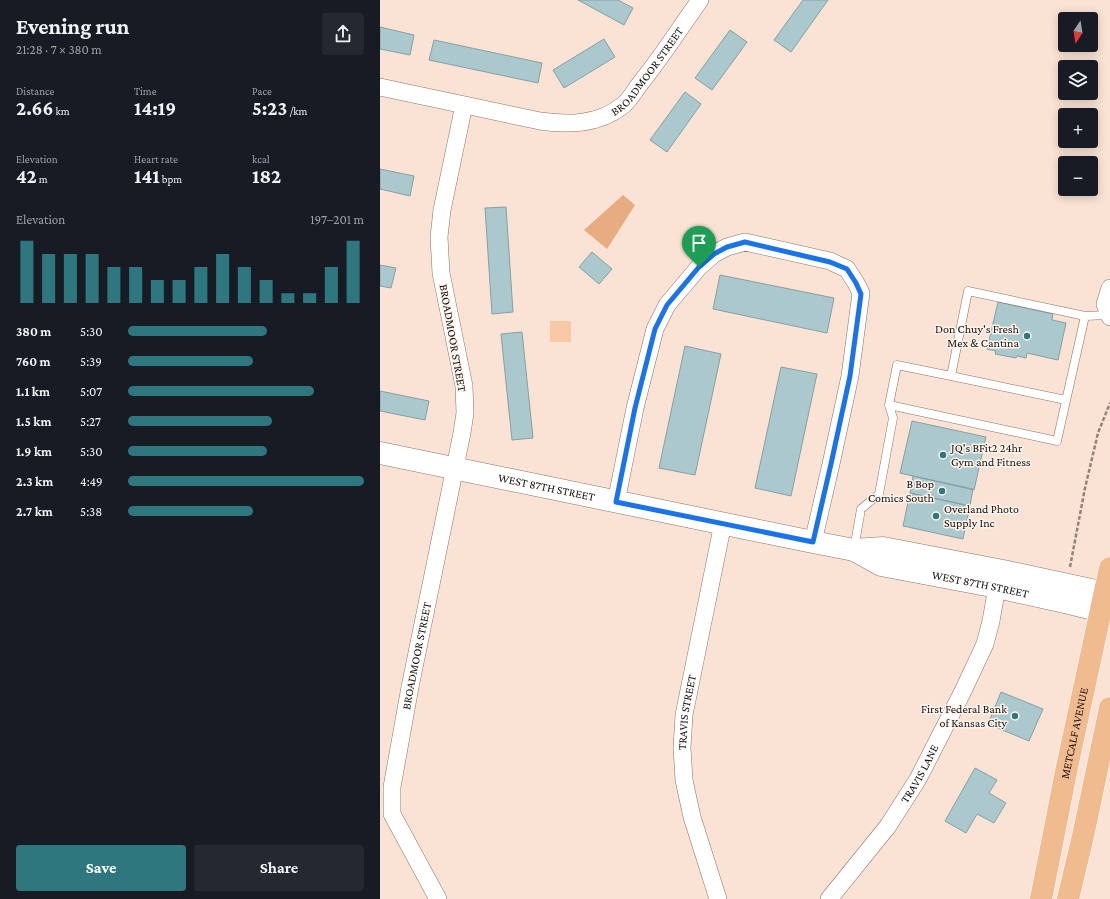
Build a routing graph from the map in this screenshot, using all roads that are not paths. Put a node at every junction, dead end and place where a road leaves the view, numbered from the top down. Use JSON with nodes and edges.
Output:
{"nodes":[{"id":1,"x":694,"y":2,"type":"edge"},
{"id":2,"x":380,"y":87,"type":"edge"},
{"id":3,"x":464,"y":105,"type":"junction"},
{"id":4,"x":1110,"y":288,"type":"edge"},
{"id":5,"x":1085,"y":316,"type":"junction"},
{"id":6,"x":1109,"y":316,"type":"edge"},
{"id":7,"x":951,"y":376,"type":"junction"},
{"id":8,"x":1066,"y":400,"type":"junction"},
{"id":9,"x":889,"y":405,"type":"junction"},
{"id":10,"x":380,"y":453,"type":"edge"},
{"id":11,"x":455,"y":468,"type":"junction"},
{"id":12,"x":616,"y":502,"type":"junction"},
{"id":13,"x":723,"y":524,"type":"junction"},
{"id":14,"x":813,"y":542,"type":"junction"},
{"id":15,"x":854,"y":550,"type":"junction"},
{"id":16,"x":1110,"y":568,"type":"edge"},
{"id":17,"x":997,"y":588,"type":"junction"},
{"id":18,"x":1106,"y":603,"type":"edge"},
{"id":19,"x":1110,"y":708,"type":"edge"},
{"id":20,"x":386,"y":818,"type":"edge"},
{"id":21,"x":438,"y":899,"type":"edge"},
{"id":22,"x":718,"y":899,"type":"edge"},
{"id":23,"x":829,"y":899,"type":"edge"},
{"id":24,"x":1041,"y":899,"type":"edge"},
{"id":25,"x":1068,"y":899,"type":"edge"}],
"edges":[{"from":1,"to":3,"type":"street","name":"BROADMOOR STREET"},
{"from":2,"to":3,"type":"street"},
{"from":3,"to":11,"type":"street","name":"BROADMOOR STREET"},
{"from":4,"to":6,"type":"street"},
{"from":5,"to":6,"type":"lane"},
{"from":5,"to":7,"type":"lane"},
{"from":5,"to":8,"type":"lane"},
{"from":7,"to":8,"type":"lane"},
{"from":7,"to":9,"type":"lane"},
{"from":8,"to":9,"type":"lane"},
{"from":9,"to":15,"type":"lane"},
{"from":10,"to":11,"type":"street","name":"WEST 87TH STREET"},
{"from":11,"to":12,"type":"street","name":"WEST 87TH STREET"},
{"from":11,"to":20,"type":"street","name":"BROADMOOR STREET"},
{"from":12,"to":13,"type":"street","name":"WEST 87TH STREET"},
{"from":12,"to":14,"type":"street"},
{"from":13,"to":14,"type":"street","name":"WEST 87TH STREET"},
{"from":13,"to":22,"type":"street","name":"TRAVIS STREET"},
{"from":14,"to":15,"type":"street","name":"WEST 87TH STREET"},
{"from":15,"to":17,"type":"street","name":"WEST 87TH STREET"},
{"from":15,"to":18,"type":"street","name":"WEST 87TH STREET"},
{"from":16,"to":18,"type":"main road","name":"METCALF AVENUE"},
{"from":17,"to":18,"type":"street","name":"WEST 87TH STREET"},
{"from":17,"to":23,"type":"street","name":"TRAVIS LANE"},
{"from":18,"to":24,"type":"main road","name":"METCALF AVENUE"},
{"from":19,"to":25,"type":"main road"},
{"from":20,"to":21,"type":"street","name":"BROADMOOR STREET"}]}
